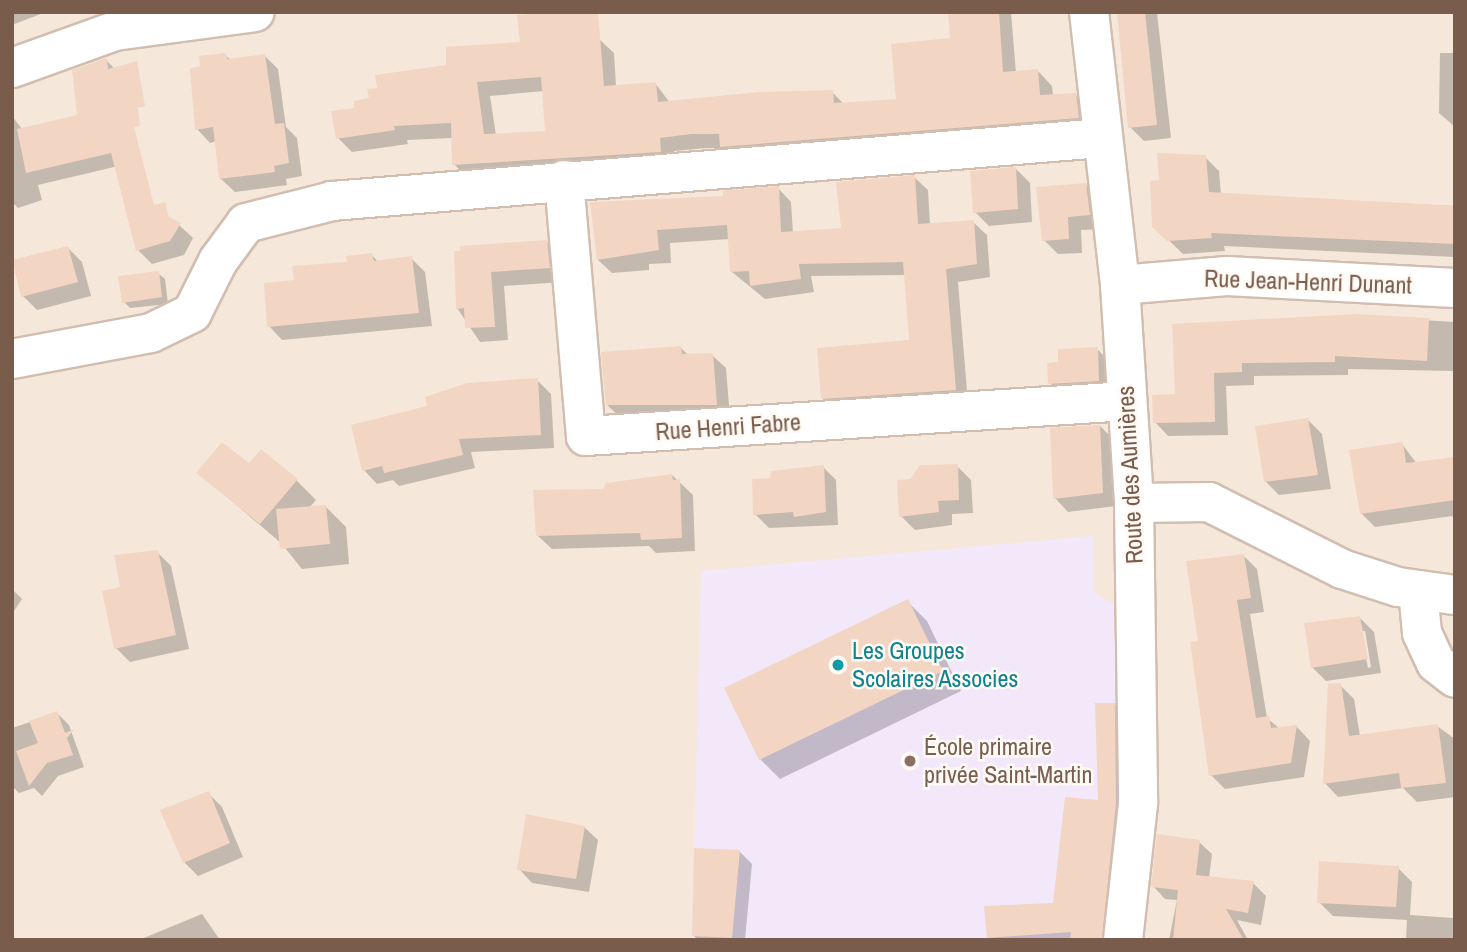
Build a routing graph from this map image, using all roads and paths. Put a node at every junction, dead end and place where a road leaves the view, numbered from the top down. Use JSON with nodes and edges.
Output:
{"nodes":[{"id":1,"x":255,"y":12,"type":"edge"},
{"id":2,"x":1090,"y":12,"type":"edge"},
{"id":3,"x":12,"y":68,"type":"edge"},
{"id":4,"x":1101,"y":138,"type":"junction"},
{"id":5,"x":564,"y":180,"type":"junction"},
{"id":6,"x":1120,"y":285,"type":"junction"},
{"id":7,"x":1455,"y":288,"type":"edge"},
{"id":8,"x":12,"y":359,"type":"edge"},
{"id":9,"x":1126,"y":401,"type":"junction"},
{"id":10,"x":1134,"y":503,"type":"junction"},
{"id":11,"x":1436,"y":592,"type":"edge"},
{"id":12,"x":1455,"y":678,"type":"edge"},
{"id":13,"x":1123,"y":940,"type":"edge"}],
"edges":[{"from":1,"to":3,"type":"street"},
{"from":2,"to":4,"type":"street","name":"Route des Aumières"},
{"from":4,"to":5,"type":"street"},
{"from":4,"to":6,"type":"street","name":"Route des Aumières"},
{"from":5,"to":8,"type":"street"},
{"from":5,"to":9,"type":"street","name":"Rue Henri Fabre"},
{"from":6,"to":7,"type":"street","name":"Rue Jean-Henri Dunant"},
{"from":6,"to":9,"type":"street","name":"Route des Aumières"},
{"from":9,"to":10,"type":"street","name":"Route des Aumières"},
{"from":10,"to":11,"type":"street"},
{"from":10,"to":13,"type":"street","name":"Route des Aumières"},
{"from":11,"to":12,"type":"street"}]}
